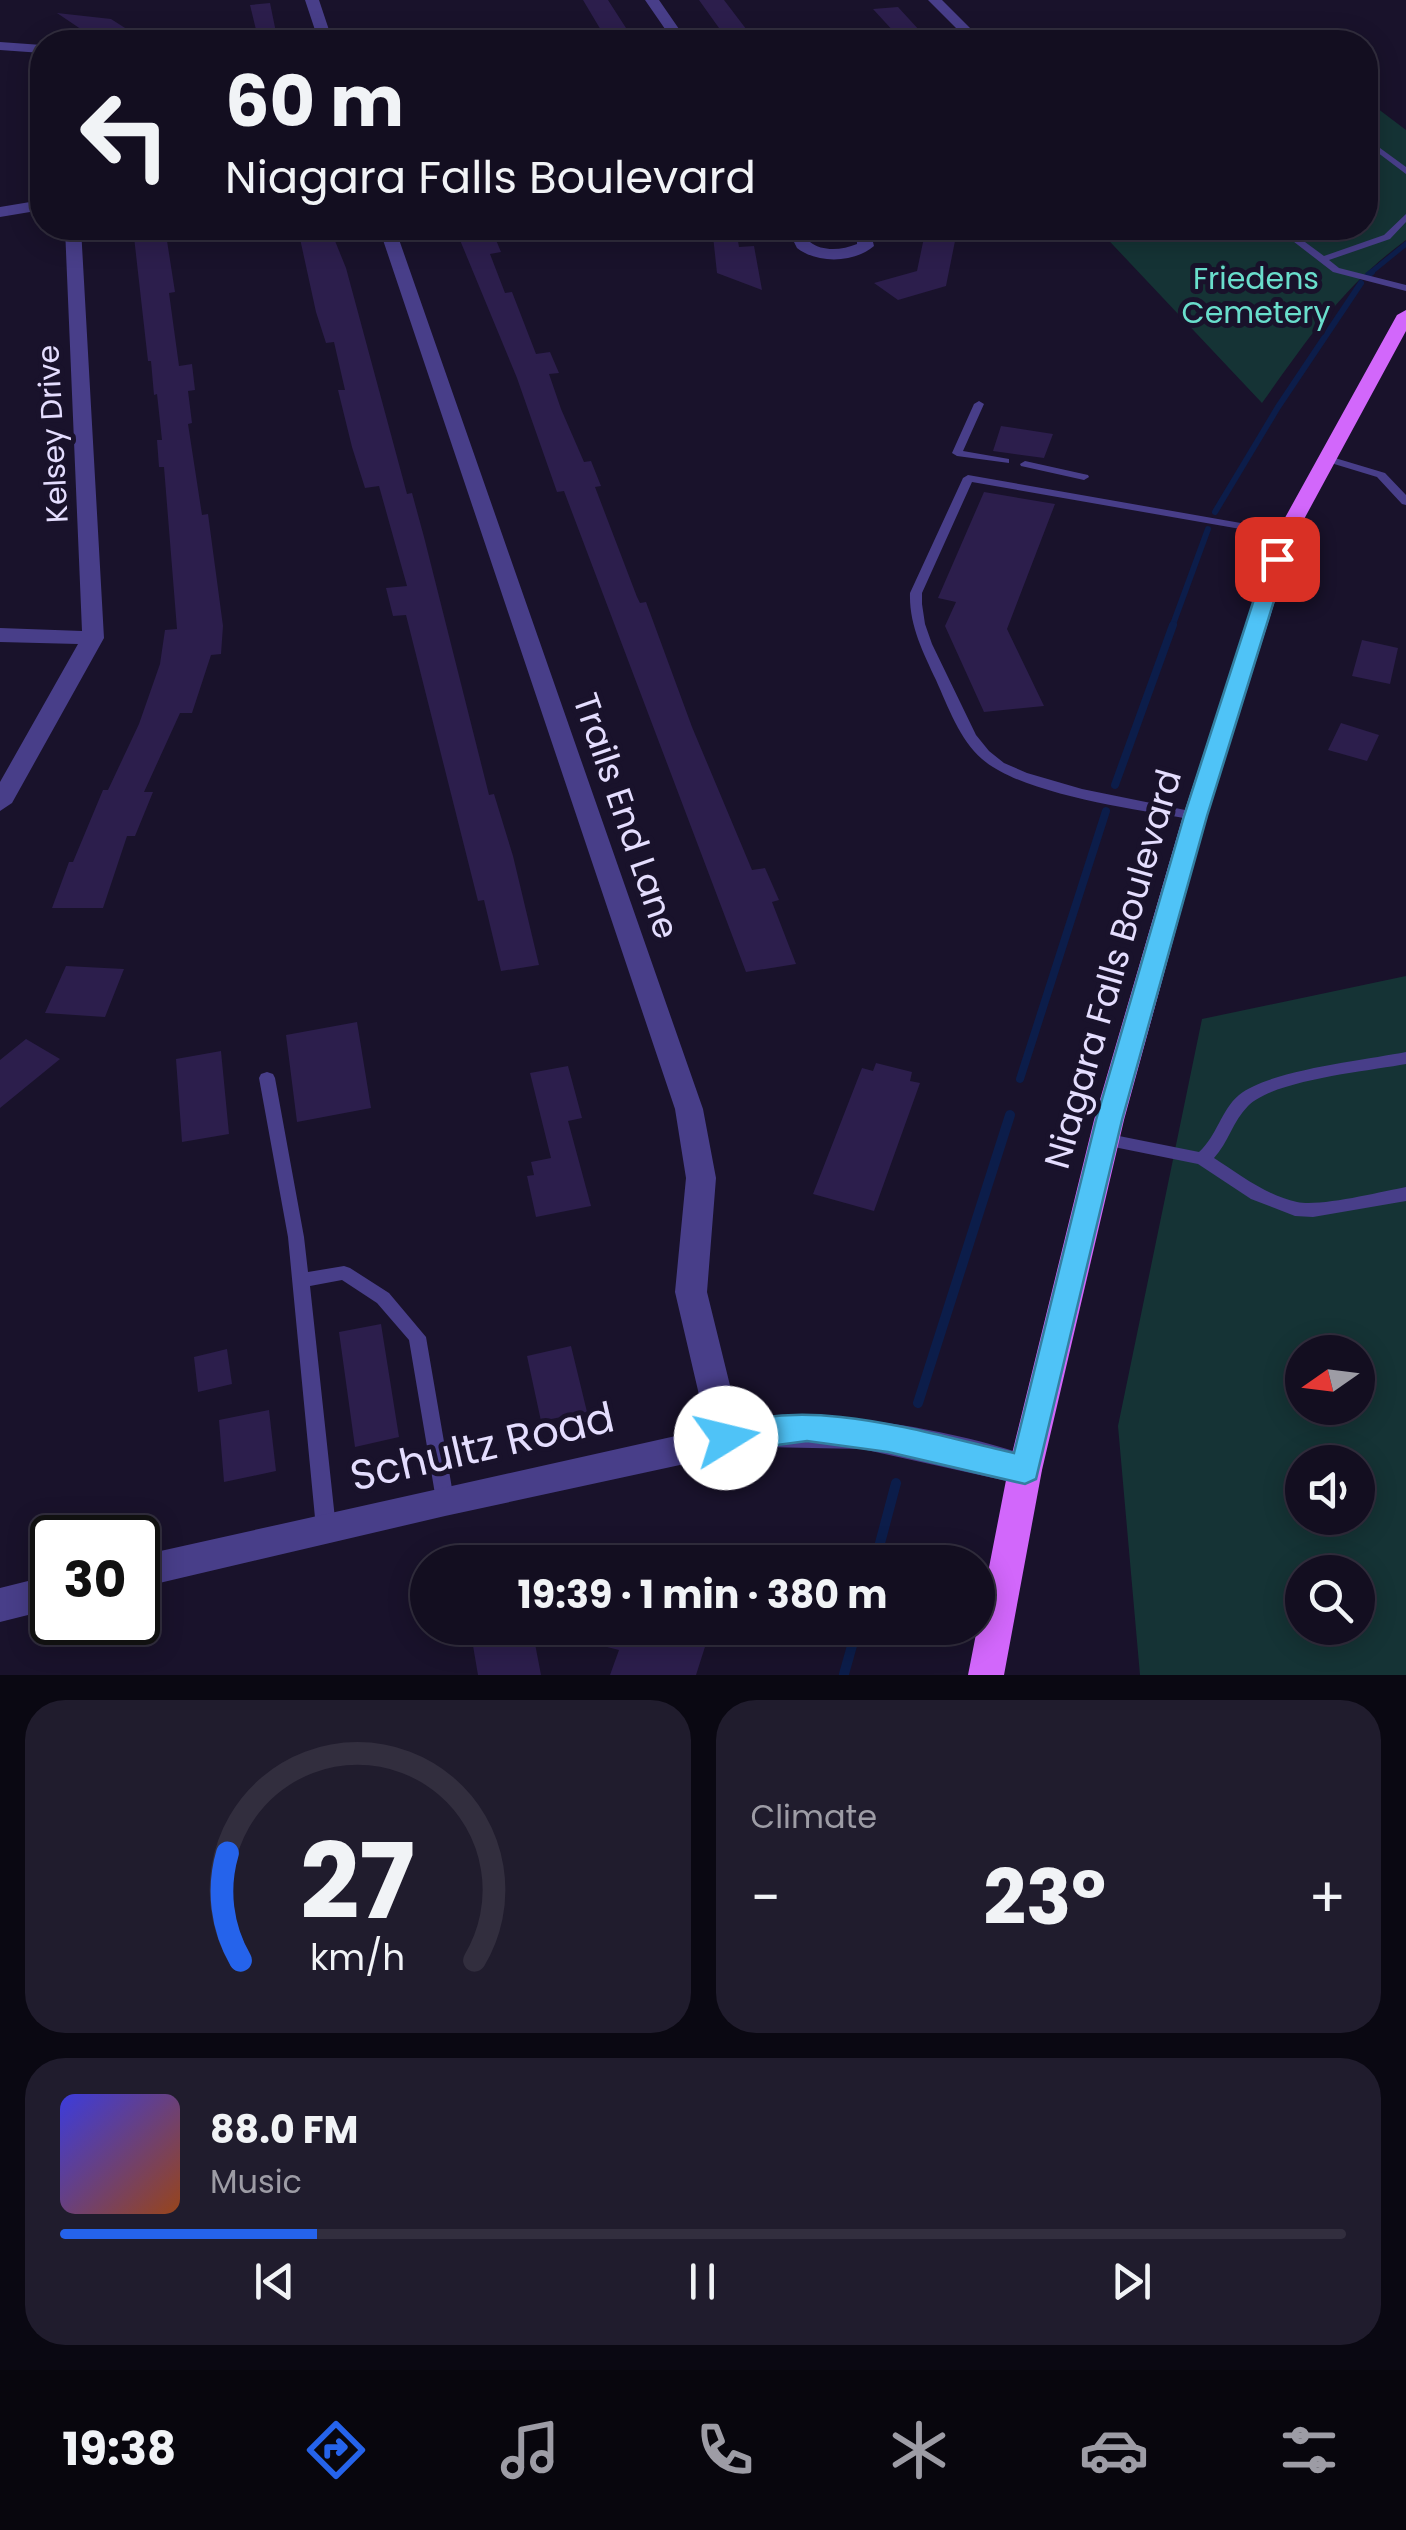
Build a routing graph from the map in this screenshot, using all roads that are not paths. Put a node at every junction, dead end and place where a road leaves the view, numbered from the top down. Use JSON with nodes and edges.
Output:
{"nodes":[{"id":1,"x":312,"y":0,"type":"edge"},
{"id":2,"x":652,"y":0,"type":"edge"},
{"id":3,"x":935,"y":0,"type":"edge"},
{"id":4,"x":322,"y":30,"type":"edge"},
{"id":5,"x":673,"y":30,"type":"edge"},
{"id":6,"x":965,"y":30,"type":"edge"},
{"id":7,"x":0,"y":46,"type":"edge"},
{"id":8,"x":30,"y":48,"type":"edge"},
{"id":9,"x":1378,"y":150,"type":"edge"},
{"id":10,"x":1406,"y":171,"type":"edge"},
{"id":11,"x":30,"y":207,"type":"edge"},
{"id":12,"x":0,"y":212,"type":"edge"},
{"id":13,"x":1406,"y":217,"type":"edge"},
{"id":14,"x":74,"y":240,"type":"edge"},
{"id":15,"x":391,"y":240,"type":"edge"},
{"id":16,"x":803,"y":240,"type":"edge"},
{"id":17,"x":865,"y":240,"type":"edge"},
{"id":18,"x":1297,"y":240,"type":"edge"},
{"id":19,"x":1322,"y":260,"type":"junction"},
{"id":20,"x":1406,"y":288,"type":"edge"},
{"id":21,"x":1406,"y":316,"type":"edge"},
{"id":22,"x":979,"y":404,"type":"dead end"},
{"id":23,"x":1326,"y":458,"type":"junction"},
{"id":24,"x":1006,"y":461,"type":"dead end"},
{"id":25,"x":1025,"y":464,"type":"dead end"},
{"id":26,"x":1084,"y":476,"type":"dead end"},
{"id":27,"x":1406,"y":502,"type":"edge"},
{"id":28,"x":1286,"y":534,"type":"junction"},
{"id":29,"x":0,"y":635,"type":"edge"},
{"id":30,"x":93,"y":638,"type":"junction"},
{"id":31,"x":0,"y":803,"type":"edge"},
{"id":32,"x":1196,"y":816,"type":"junction"},
{"id":33,"x":1406,"y":1058,"type":"edge"},
{"id":34,"x":267,"y":1078,"type":"dead end"},
{"id":35,"x":1104,"y":1139,"type":"junction"},
{"id":36,"x":1202,"y":1159,"type":"junction"},
{"id":37,"x":1406,"y":1194,"type":"edge"},
{"id":38,"x":301,"y":1280,"type":"junction"},
{"id":39,"x":726,"y":1438,"type":"junction"},
{"id":40,"x":1025,"y":1470,"type":"junction"},
{"id":41,"x":444,"y":1500,"type":"junction"},
{"id":42,"x":326,"y":1528,"type":"junction"},
{"id":43,"x":160,"y":1567,"type":"edge"},
{"id":44,"x":30,"y":1597,"type":"edge"},
{"id":45,"x":0,"y":1604,"type":"edge"},
{"id":46,"x":986,"y":1675,"type":"edge"}],
"edges":[{"from":1,"to":4,"type":"street"},
{"from":2,"to":5,"type":"street"},
{"from":3,"to":6,"type":"street"},
{"from":7,"to":8,"type":"street"},
{"from":9,"to":10,"type":"lane"},
{"from":11,"to":12,"type":"street"},
{"from":13,"to":19,"type":"lane"},
{"from":14,"to":30,"type":"street","name":"Kelsey Drive"},
{"from":15,"to":39,"type":"street","name":"Trails End Lane"},
{"from":16,"to":17,"type":"street"},
{"from":18,"to":19,"type":"lane"},
{"from":19,"to":20,"type":"lane"},
{"from":21,"to":23,"type":"main road","name":"Niagara Falls Boulevard"},
{"from":22,"to":24,"type":"lane"},
{"from":23,"to":27,"type":"lane"},
{"from":23,"to":28,"type":"main road","name":"Niagara Falls Boulevard"},
{"from":25,"to":26,"type":"lane"},
{"from":28,"to":32,"type":"main road","name":"Niagara Falls Boulevard"},
{"from":28,"to":32,"type":"lane"},
{"from":29,"to":30,"type":"street"},
{"from":30,"to":31,"type":"street"},
{"from":32,"to":35,"type":"main road","name":"Niagara Falls Boulevard"},
{"from":33,"to":36,"type":"lane"},
{"from":34,"to":38,"type":"lane"},
{"from":35,"to":36,"type":"lane"},
{"from":35,"to":40,"type":"main road","name":"Niagara Falls Boulevard"},
{"from":36,"to":37,"type":"lane"},
{"from":38,"to":41,"type":"lane"},
{"from":38,"to":42,"type":"lane"},
{"from":39,"to":40,"type":"street","name":"Schultz Road"},
{"from":39,"to":41,"type":"street","name":"Schultz Road"},
{"from":40,"to":46,"type":"main road","name":"Niagara Falls Boulevard"},
{"from":41,"to":42,"type":"street","name":"Schultz Road"},
{"from":42,"to":43,"type":"street","name":"Schultz Road"},
{"from":44,"to":45,"type":"street"}]}
